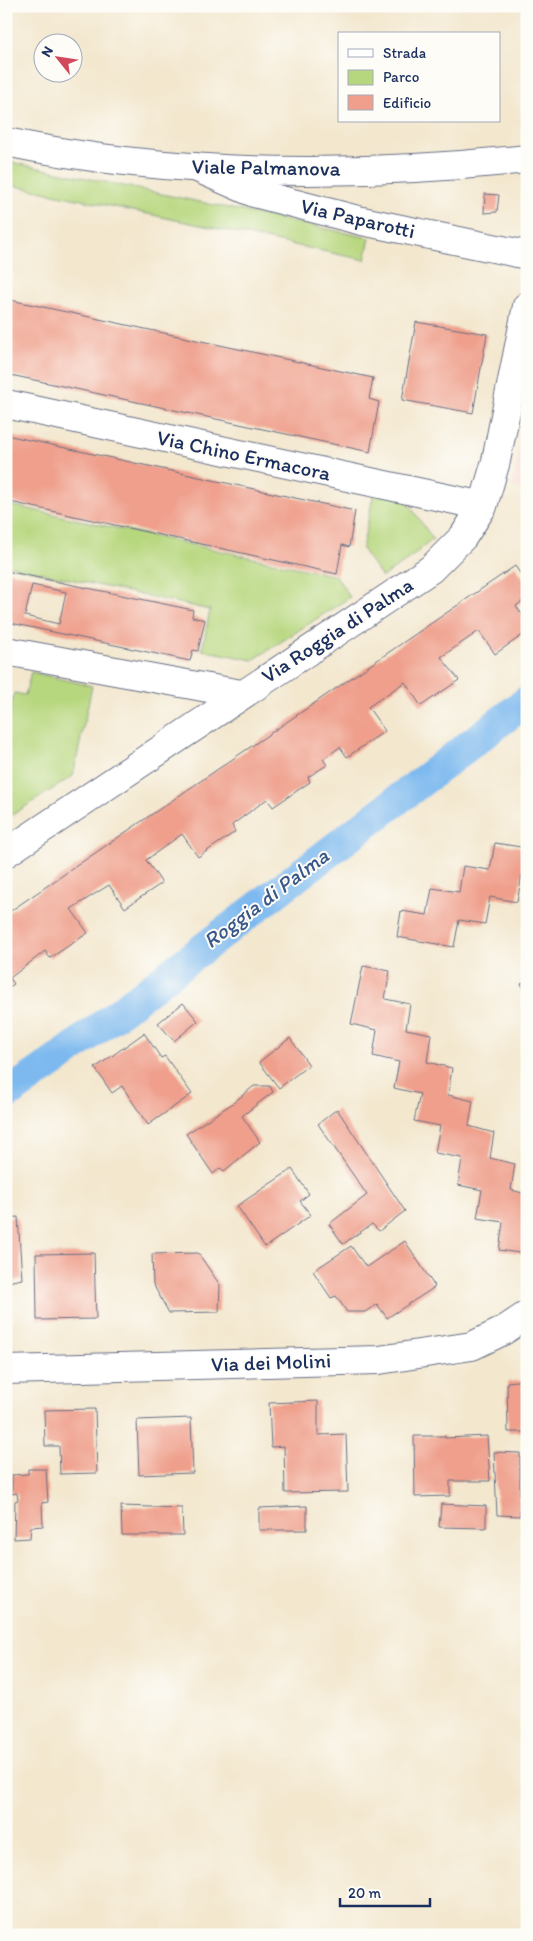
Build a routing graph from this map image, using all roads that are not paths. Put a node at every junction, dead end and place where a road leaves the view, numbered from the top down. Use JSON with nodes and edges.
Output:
{"nodes":[{"id":1,"x":6,"y":142,"type":"edge"},
{"id":2,"x":527,"y":158,"type":"edge"},
{"id":3,"x":194,"y":167,"type":"junction"},
{"id":4,"x":527,"y":254,"type":"edge"},
{"id":5,"x":527,"y":306,"type":"edge"},
{"id":6,"x":6,"y":404,"type":"edge"},
{"id":7,"x":482,"y":506,"type":"junction"},
{"id":8,"x":6,"y":651,"type":"edge"},
{"id":9,"x":241,"y":694,"type":"junction"},
{"id":10,"x":6,"y":853,"type":"edge"},
{"id":11,"x":527,"y":1315,"type":"edge"},
{"id":12,"x":6,"y":1370,"type":"edge"}],
"edges":[{"from":1,"to":3,"type":"street","name":"Viale Palmanova"},
{"from":2,"to":3,"type":"street","name":"Viale Palmanova"},
{"from":3,"to":4,"type":"street","name":"Via Paparotti"},
{"from":5,"to":7,"type":"street","name":"Via Roggia di Palma"},
{"from":6,"to":7,"type":"street","name":"Via Chino Ermacora"},
{"from":7,"to":9,"type":"street","name":"Via Roggia di Palma"},
{"from":8,"to":9,"type":"street"},
{"from":9,"to":10,"type":"street","name":"Via Roggia di Palma"},
{"from":11,"to":12,"type":"street","name":"Via dei Molini"}]}
